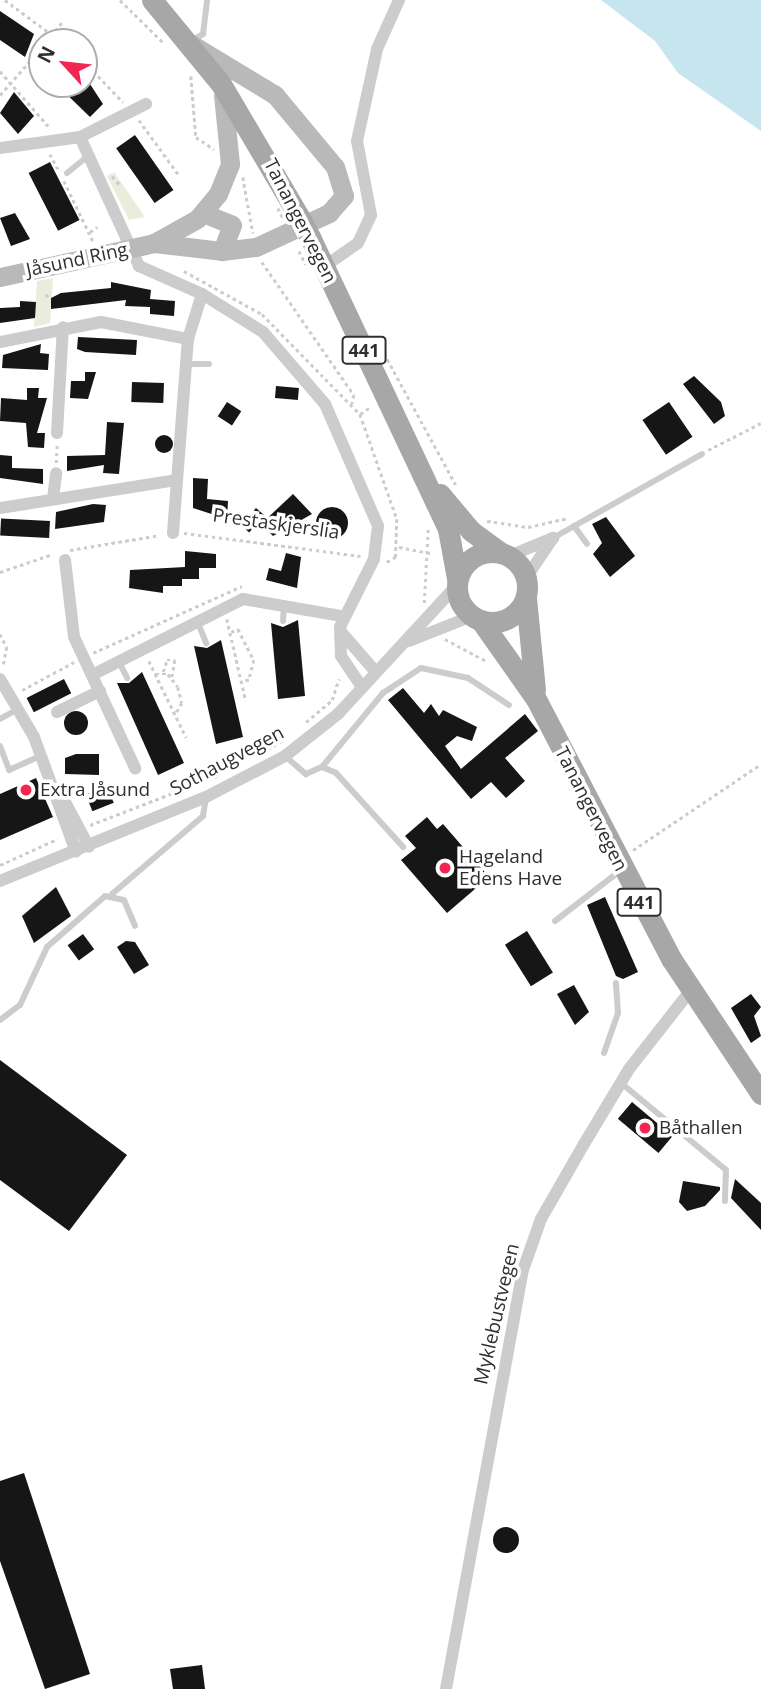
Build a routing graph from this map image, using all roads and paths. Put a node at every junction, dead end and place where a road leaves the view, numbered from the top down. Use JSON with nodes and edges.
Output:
{"nodes":[{"id":1,"x":5,"y":0,"type":"edge"},
{"id":2,"x":120,"y":0,"type":"edge"},
{"id":3,"x":152,"y":0,"type":"edge"},
{"id":4,"x":207,"y":0,"type":"edge"},
{"id":5,"x":399,"y":0,"type":"edge"},
{"id":6,"x":64,"y":20,"type":"dead end"},
{"id":7,"x":45,"y":28,"type":"edge"},
{"id":8,"x":58,"y":28,"type":"edge"},
{"id":9,"x":189,"y":43,"type":"junction"},
{"id":10,"x":167,"y":46,"type":"dead end"},
{"id":11,"x":28,"y":65,"type":"edge"},
{"id":12,"x":188,"y":70,"type":"dead end"},
{"id":13,"x":0,"y":71,"type":"edge"},
{"id":14,"x":221,"y":84,"type":"junction"},
{"id":15,"x":12,"y":85,"type":"junction"},
{"id":16,"x":0,"y":95,"type":"edge"},
{"id":17,"x":146,"y":104,"type":"dead end"},
{"id":18,"x":80,"y":137,"type":"junction"},
{"id":19,"x":62,"y":141,"type":"junction"},
{"id":20,"x":0,"y":148,"type":"edge"},
{"id":21,"x":222,"y":150,"type":"dead end"},
{"id":22,"x":50,"y":154,"type":"dead end"},
{"id":23,"x":88,"y":156,"type":"junction"},
{"id":24,"x":241,"y":166,"type":"dead end"},
{"id":25,"x":67,"y":173,"type":"dead end"},
{"id":26,"x":203,"y":213,"type":"junction"},
{"id":27,"x":97,"y":227,"type":"dead end"},
{"id":28,"x":90,"y":232,"type":"junction"},
{"id":29,"x":154,"y":243,"type":"junction"},
{"id":30,"x":94,"y":244,"type":"dead end"},
{"id":31,"x":256,"y":247,"type":"junction"},
{"id":32,"x":130,"y":249,"type":"junction"},
{"id":33,"x":222,"y":251,"type":"junction"},
{"id":34,"x":325,"y":266,"type":"junction"},
{"id":35,"x":0,"y":277,"type":"edge"},
{"id":36,"x":46,"y":295,"type":"dead end"},
{"id":37,"x":202,"y":295,"type":"junction"},
{"id":38,"x":49,"y":299,"type":"dead end"},
{"id":39,"x":63,"y":327,"type":"junction"},
{"id":40,"x":188,"y":339,"type":"junction"},
{"id":41,"x":0,"y":342,"type":"edge"},
{"id":42,"x":384,"y":353,"type":"dead end"},
{"id":43,"x":187,"y":364,"type":"junction"},
{"id":44,"x":209,"y":364,"type":"dead end"},
{"id":45,"x":365,"y":395,"type":"dead end"},
{"id":46,"x":352,"y":404,"type":"dead end"},
{"id":47,"x":372,"y":406,"type":"junction"},
{"id":48,"x":360,"y":414,"type":"dead end"},
{"id":49,"x":377,"y":414,"type":"dead end"},
{"id":50,"x":761,"y":423,"type":"edge"},
{"id":51,"x":57,"y":433,"type":"joint"},
{"id":52,"x":702,"y":454,"type":"joint"},
{"id":53,"x":417,"y":461,"type":"junction"},
{"id":54,"x":56,"y":473,"type":"joint"},
{"id":55,"x":176,"y":481,"type":"junction"},
{"id":56,"x":458,"y":488,"type":"dead end"},
{"id":57,"x":53,"y":499,"type":"junction"},
{"id":58,"x":0,"y":508,"type":"edge"},
{"id":59,"x":428,"y":515,"type":"dead end"},
{"id":60,"x":480,"y":518,"type":"dead end"},
{"id":61,"x":585,"y":520,"type":"junction"},
{"id":62,"x":574,"y":526,"type":"junction"},
{"id":63,"x":173,"y":533,"type":"junction"},
{"id":64,"x":553,"y":538,"type":"junction"},
{"id":65,"x":587,"y":544,"type":"dead end"},
{"id":66,"x":398,"y":547,"type":"dead end"},
{"id":67,"x":430,"y":554,"type":"junction"},
{"id":68,"x":505,"y":554,"type":"junction"},
{"id":69,"x":374,"y":559,"type":"junction"},
{"id":70,"x":65,"y":560,"type":"dead end"},
{"id":71,"x":0,"y":572,"type":"edge"},
{"id":72,"x":457,"y":582,"type":"junction"},
{"id":73,"x":526,"y":588,"type":"junction"},
{"id":74,"x":251,"y":589,"type":"dead end"},
{"id":75,"x":222,"y":590,"type":"junction"},
{"id":76,"x":284,"y":603,"type":"junction"},
{"id":77,"x":427,"y":609,"type":"dead end"},
{"id":78,"x":225,"y":610,"type":"junction"},
{"id":79,"x":477,"y":619,"type":"junction"},
{"id":80,"x":283,"y":621,"type":"dead end"},
{"id":81,"x":341,"y":622,"type":"junction"},
{"id":82,"x":198,"y":623,"type":"junction"},
{"id":83,"x":230,"y":632,"type":"junction"},
{"id":84,"x":135,"y":633,"type":"junction"},
{"id":85,"x":0,"y":634,"type":"edge"},
{"id":86,"x":206,"y":643,"type":"dead end"},
{"id":87,"x":402,"y":644,"type":"junction"},
{"id":88,"x":143,"y":650,"type":"junction"},
{"id":89,"x":85,"y":657,"type":"junction"},
{"id":90,"x":119,"y":662,"type":"junction"},
{"id":91,"x":1,"y":670,"type":"edge"},
{"id":92,"x":374,"y":670,"type":"junction"},
{"id":93,"x":163,"y":672,"type":"junction"},
{"id":94,"x":94,"y":674,"type":"junction"},
{"id":95,"x":155,"y":674,"type":"junction"},
{"id":96,"x":172,"y":677,"type":"junction"},
{"id":97,"x":127,"y":678,"type":"dead end"},
{"id":98,"x":0,"y":679,"type":"edge"},
{"id":99,"x":339,"y":679,"type":"dead end"},
{"id":100,"x":242,"y":682,"type":"junction"},
{"id":101,"x":361,"y":686,"type":"junction"},
{"id":102,"x":100,"y":691,"type":"junction"},
{"id":103,"x":12,"y":695,"type":"junction"},
{"id":104,"x":537,"y":699,"type":"junction"},
{"id":105,"x":246,"y":701,"type":"dead end"},
{"id":106,"x":509,"y":705,"type":"dead end"},
{"id":107,"x":19,"y":708,"type":"junction"},
{"id":108,"x":57,"y":712,"type":"dead end"},
{"id":109,"x":176,"y":715,"type":"junction"},
{"id":110,"x":0,"y":719,"type":"edge"},
{"id":111,"x":297,"y":729,"type":"dead end"},
{"id":112,"x":186,"y":737,"type":"dead end"},
{"id":113,"x":288,"y":737,"type":"dead end"},
{"id":114,"x":0,"y":746,"type":"edge"},
{"id":115,"x":42,"y":755,"type":"junction"},
{"id":116,"x":257,"y":755,"type":"dead end"},
{"id":117,"x":285,"y":756,"type":"junction"},
{"id":118,"x":761,"y":764,"type":"edge"},
{"id":119,"x":322,"y":767,"type":"junction"},
{"id":120,"x":135,"y":768,"type":"dead end"},
{"id":121,"x":223,"y":773,"type":"dead end"},
{"id":122,"x":56,"y":788,"type":"junction"},
{"id":123,"x":206,"y":797,"type":"junction"},
{"id":124,"x":89,"y":825,"type":"dead end"},
{"id":125,"x":63,"y":835,"type":"dead end"},
{"id":126,"x":89,"y":847,"type":"junction"},
{"id":127,"x":403,"y":847,"type":"dead end"},
{"id":128,"x":76,"y":852,"type":"junction"},
{"id":129,"x":618,"y":864,"type":"junction"},
{"id":130,"x":0,"y":865,"type":"edge"},
{"id":131,"x":0,"y":881,"type":"edge"},
{"id":132,"x":112,"y":894,"type":"junction"},
{"id":133,"x":555,"y":921,"type":"dead end"},
{"id":134,"x":135,"y":926,"type":"dead end"},
{"id":135,"x":616,"y":983,"type":"dead end"},
{"id":136,"x":691,"y":990,"type":"junction"},
{"id":137,"x":0,"y":1020,"type":"edge"},
{"id":138,"x":604,"y":1053,"type":"dead end"},
{"id":139,"x":621,"y":1083,"type":"junction"},
{"id":140,"x":761,"y":1094,"type":"edge"},
{"id":141,"x":726,"y":1201,"type":"dead end"},
{"id":142,"x":446,"y":1689,"type":"edge"}],
"edges":[{"from":1,"to":7,"type":"path"},
{"from":2,"to":10,"type":"path"},
{"from":3,"to":9,"type":"main road","name":"Tanangervegen","number":"441"},
{"from":4,"to":9,"type":"lane"},
{"from":5,"to":34,"type":"street"},
{"from":6,"to":8,"type":"path"},
{"from":9,"to":14,"type":"main road","name":"Tanangervegen","number":"441"},
{"from":9,"to":31,"type":"main road","name":"Jåsund Ring"},
{"from":11,"to":15,"type":"path"},
{"from":12,"to":21,"type":"path"},
{"from":13,"to":15,"type":"path"},
{"from":14,"to":26,"type":"main road","name":"Jåsund Ring"},
{"from":14,"to":34,"type":"main road","name":"Tanangervegen","number":"441"},
{"from":15,"to":16,"type":"path"},
{"from":15,"to":19,"type":"path"},
{"from":17,"to":18,"type":"street"},
{"from":18,"to":19,"type":"street"},
{"from":18,"to":23,"type":"street"},
{"from":19,"to":20,"type":"street"},
{"from":22,"to":28,"type":"path"},
{"from":23,"to":25,"type":"lane"},
{"from":23,"to":32,"type":"street"},
{"from":24,"to":31,"type":"path"},
{"from":26,"to":29,"type":"main road","name":"Jåsund Ring"},
{"from":26,"to":33,"type":"main road"},
{"from":27,"to":28,"type":"path"},
{"from":28,"to":30,"type":"path"},
{"from":29,"to":32,"type":"main road","name":"Jåsund Ring"},
{"from":29,"to":33,"type":"main road","name":"Jåsund Ring"},
{"from":31,"to":33,"type":"main road","name":"Jåsund Ring"},
{"from":31,"to":46,"type":"path"},
{"from":32,"to":35,"type":"main road","name":"Jåsund Ring"},
{"from":32,"to":37,"type":"street"},
{"from":34,"to":53,"type":"main road","name":"Tanangervegen","number":"441"},
{"from":36,"to":38,"type":"path"},
{"from":37,"to":40,"type":"street"},
{"from":37,"to":69,"type":"street"},
{"from":39,"to":40,"type":"street"},
{"from":39,"to":41,"type":"street"},
{"from":39,"to":51,"type":"street"},
{"from":40,"to":43,"type":"street"},
{"from":42,"to":56,"type":"path"},
{"from":43,"to":44,"type":"lane"},
{"from":43,"to":55,"type":"street"},
{"from":45,"to":47,"type":"path"},
{"from":47,"to":48,"type":"path"},
{"from":47,"to":49,"type":"path"},
{"from":50,"to":52,"type":"path"},
{"from":51,"to":54,"type":"path"},
{"from":52,"to":61,"type":"lane"},
{"from":53,"to":68,"type":"main road","name":"Tanangervegen","number":"441"},
{"from":53,"to":72,"type":"main road","name":"Tanangervegen","number":"441"},
{"from":54,"to":57,"type":"street"},
{"from":55,"to":57,"type":"street"},
{"from":55,"to":63,"type":"street"},
{"from":57,"to":58,"type":"street"},
{"from":59,"to":67,"type":"path"},
{"from":60,"to":61,"type":"path"},
{"from":61,"to":62,"type":"lane"},
{"from":62,"to":64,"type":"lane"},
{"from":62,"to":65,"type":"lane"},
{"from":63,"to":69,"type":"path","name":"Prestaskjerslia"},
{"from":63,"to":71,"type":"path","name":"Prestaskjerslia"},
{"from":64,"to":68,"type":"street"},
{"from":64,"to":73,"type":"street"},
{"from":66,"to":67,"type":"path"},
{"from":67,"to":77,"type":"path"},
{"from":68,"to":72,"type":"main road"},
{"from":68,"to":73,"type":"main road","number":"441"},
{"from":69,"to":81,"type":"street"},
{"from":70,"to":89,"type":"street"},
{"from":72,"to":79,"type":"main road","number":"441"},
{"from":72,"to":87,"type":"street","name":"Sothaugvegen"},
{"from":73,"to":79,"type":"main road"},
{"from":73,"to":104,"type":"main road","name":"Tanangervegen","number":"441"},
{"from":74,"to":75,"type":"path"},
{"from":75,"to":78,"type":"path"},
{"from":75,"to":84,"type":"path"},
{"from":76,"to":78,"type":"street"},
{"from":76,"to":80,"type":"lane"},
{"from":76,"to":81,"type":"street"},
{"from":78,"to":82,"type":"street"},
{"from":78,"to":83,"type":"path"},
{"from":79,"to":87,"type":"street","name":"Sothaugvegen"},
{"from":79,"to":104,"type":"main road","name":"Tanangervegen","number":"441"},
{"from":81,"to":92,"type":"street"},
{"from":81,"to":101,"type":"street"},
{"from":82,"to":86,"type":"lane"},
{"from":82,"to":88,"type":"street"},
{"from":83,"to":100,"type":"path"},
{"from":83,"to":100,"type":"path"},
{"from":84,"to":88,"type":"path"},
{"from":84,"to":89,"type":"path"},
{"from":85,"to":91,"type":"path"},
{"from":87,"to":92,"type":"street","name":"Sothaugvegen"},
{"from":88,"to":90,"type":"street"},
{"from":88,"to":95,"type":"path"},
{"from":89,"to":94,"type":"street"},
{"from":89,"to":103,"type":"path"},
{"from":90,"to":94,"type":"street"},
{"from":90,"to":97,"type":"lane"},
{"from":92,"to":101,"type":"street","name":"Sothaugvegen"},
{"from":93,"to":95,"type":"path"},
{"from":93,"to":96,"type":"path"},
{"from":93,"to":96,"type":"path"},
{"from":94,"to":102,"type":"street"},
{"from":95,"to":109,"type":"path"},
{"from":96,"to":109,"type":"path"},
{"from":98,"to":103,"type":"street"},
{"from":99,"to":111,"type":"path"},
{"from":100,"to":105,"type":"path"},
{"from":101,"to":117,"type":"street","name":"Sothaugvegen"},
{"from":102,"to":108,"type":"street"},
{"from":102,"to":120,"type":"street"},
{"from":103,"to":107,"type":"street"},
{"from":104,"to":129,"type":"main road","name":"Tanangervegen","number":"441"},
{"from":106,"to":119,"type":"lane"},
{"from":107,"to":110,"type":"lane"},
{"from":107,"to":115,"type":"street"},
{"from":109,"to":112,"type":"path"},
{"from":113,"to":116,"type":"path"},
{"from":114,"to":115,"type":"lane"},
{"from":115,"to":122,"type":"street"},
{"from":117,"to":119,"type":"lane"},
{"from":117,"to":123,"type":"street","name":"Sothaugvegen"},
{"from":118,"to":129,"type":"path"},
{"from":119,"to":127,"type":"lane"},
{"from":121,"to":124,"type":"path"},
{"from":122,"to":126,"type":"street"},
{"from":122,"to":128,"type":"street"},
{"from":123,"to":126,"type":"street","name":"Sothaugvegen"},
{"from":123,"to":132,"type":"lane"},
{"from":125,"to":130,"type":"path"},
{"from":126,"to":128,"type":"street","name":"Sothaugvegen"},
{"from":128,"to":131,"type":"street","name":"Sothaugvegen"},
{"from":129,"to":133,"type":"lane"},
{"from":129,"to":136,"type":"main road","name":"Tanangervegen","number":"441"},
{"from":132,"to":134,"type":"lane"},
{"from":132,"to":137,"type":"lane"},
{"from":135,"to":138,"type":"lane"},
{"from":136,"to":139,"type":"street","name":"Myklebustvegen"},
{"from":136,"to":140,"type":"main road","name":"Tanangervegen","number":"441"},
{"from":139,"to":141,"type":"lane"},
{"from":139,"to":142,"type":"street","name":"Myklebustvegen"}]}
